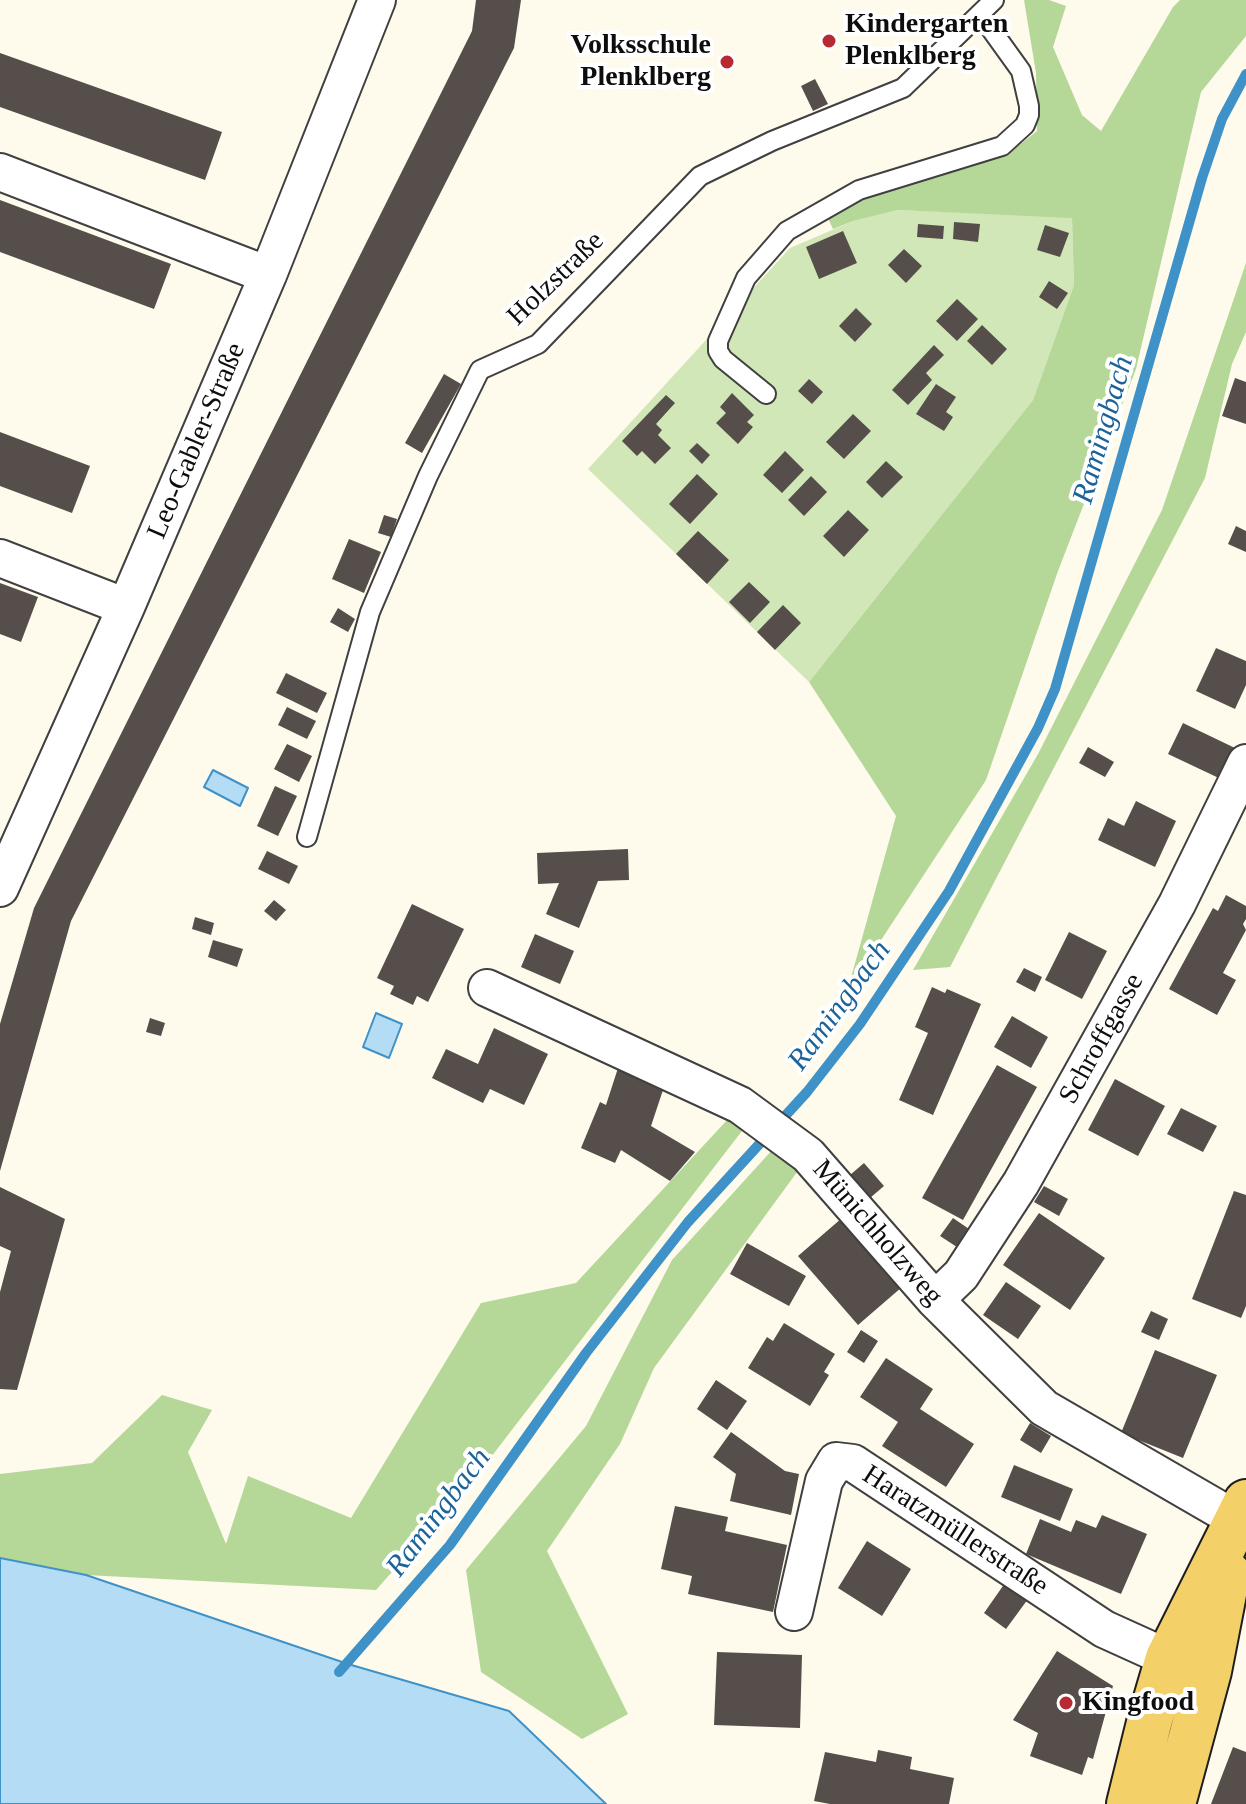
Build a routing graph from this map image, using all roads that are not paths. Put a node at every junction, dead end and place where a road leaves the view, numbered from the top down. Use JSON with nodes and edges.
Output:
{"nodes":[{"id":1,"x":377,"y":0,"type":"edge"},
{"id":2,"x":994,"y":0,"type":"edge"},
{"id":3,"x":980,"y":14,"type":"junction"},
{"id":4,"x":0,"y":172,"type":"edge"},
{"id":5,"x":268,"y":275,"type":"junction"},
{"id":6,"x":766,"y":394,"type":"dead end"},
{"id":7,"x":0,"y":558,"type":"edge"},
{"id":8,"x":126,"y":607,"type":"junction"},
{"id":9,"x":1246,"y":763,"type":"edge"},
{"id":10,"x":307,"y":837,"type":"dead end"},
{"id":11,"x":0,"y":888,"type":"edge"},
{"id":12,"x":487,"y":988,"type":"dead end"},
{"id":13,"x":935,"y":1300,"type":"junction"},
{"id":14,"x":1242,"y":1511,"type":"edge"},
{"id":15,"x":794,"y":1612,"type":"dead end"},
{"id":16,"x":1189,"y":1665,"type":"junction"},
{"id":17,"x":1129,"y":1804,"type":"edge"},
{"id":18,"x":1173,"y":1804,"type":"edge"}],
"edges":[{"from":1,"to":5,"type":"street","name":"Leo-Gabler-Straße"},
{"from":2,"to":3,"type":"lane","name":"Holzstraße"},
{"from":3,"to":6,"type":"lane"},
{"from":3,"to":10,"type":"lane","name":"Holzstraße"},
{"from":4,"to":5,"type":"street"},
{"from":5,"to":8,"type":"street","name":"Leo-Gabler-Straße"},
{"from":7,"to":8,"type":"street"},
{"from":8,"to":11,"type":"street","name":"Leo-Gabler-Straße"},
{"from":9,"to":13,"type":"street","name":"Schroffgasse"},
{"from":12,"to":13,"type":"street","name":"Münichholzweg"},
{"from":13,"to":14,"type":"street","name":"Münichholzweg"},
{"from":14,"to":16,"type":"main road"},
{"from":15,"to":16,"type":"street","name":"Haratzmüllerstraße"},
{"from":16,"to":17,"type":"main road"},
{"from":16,"to":18,"type":"main road"}]}
